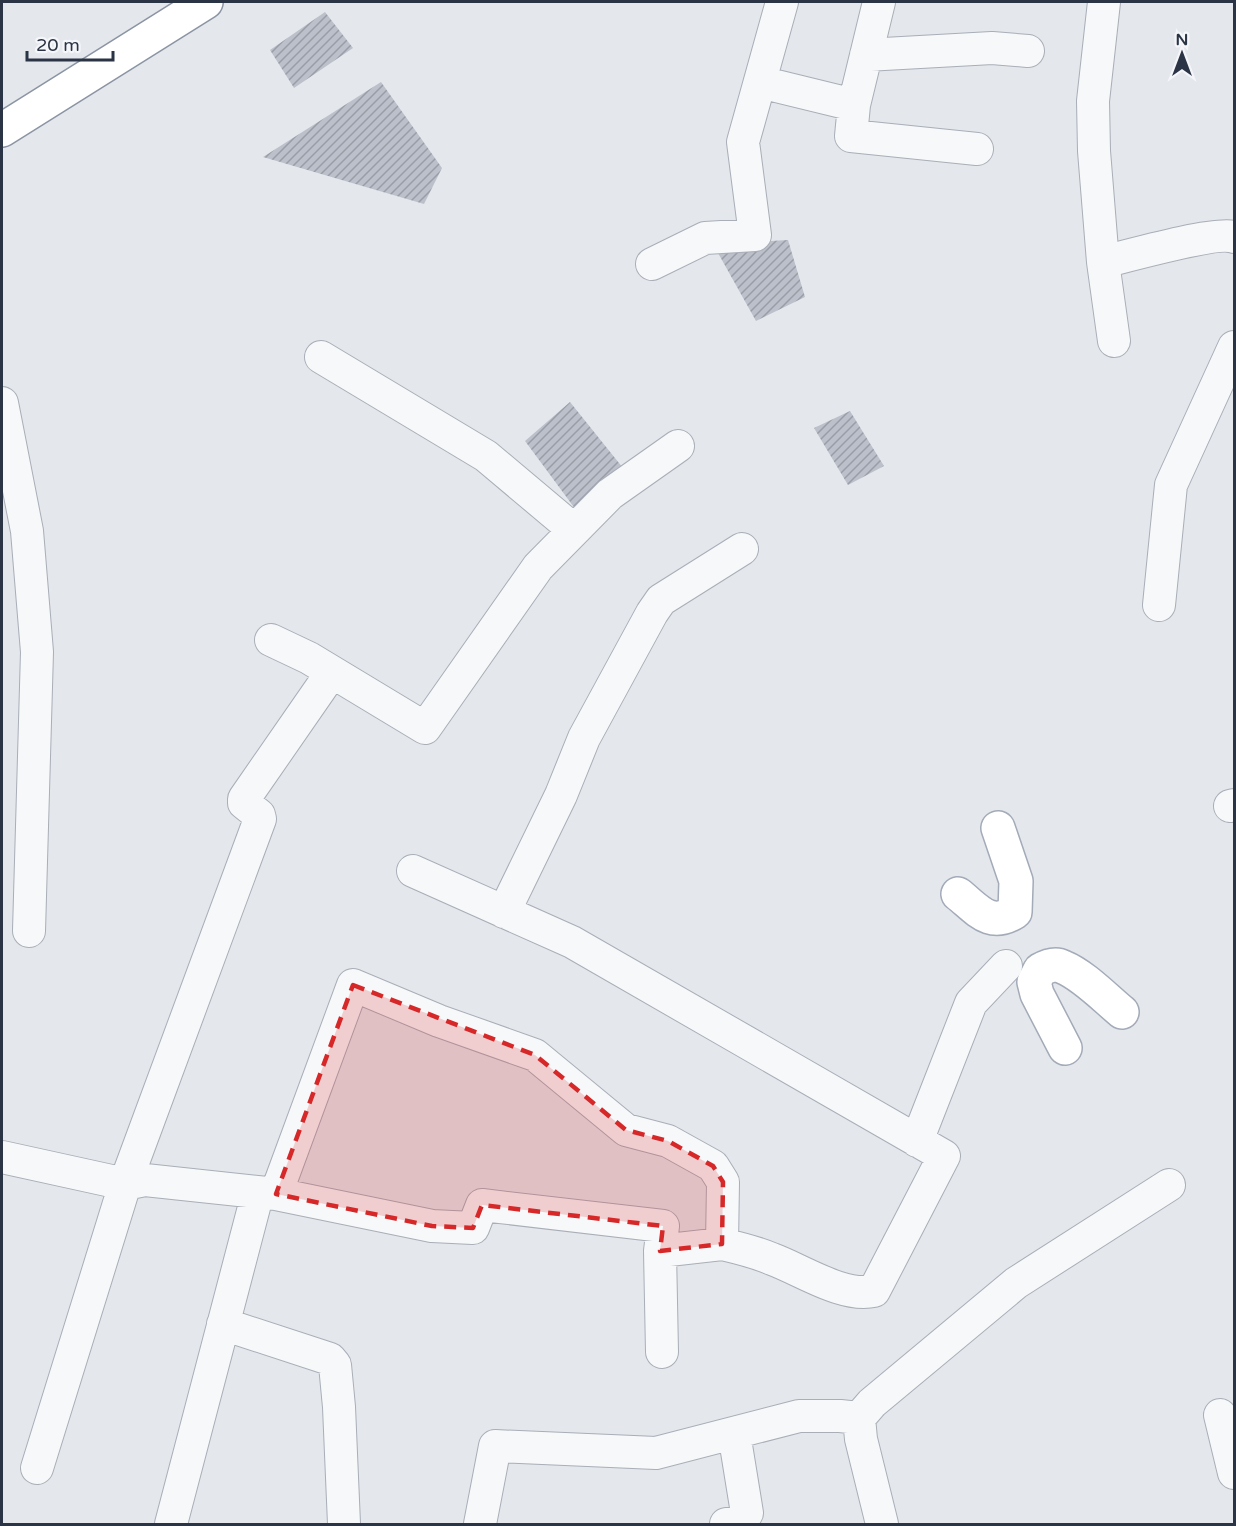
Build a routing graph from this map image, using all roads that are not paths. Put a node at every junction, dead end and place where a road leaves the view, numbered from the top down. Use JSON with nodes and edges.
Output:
{"nodes":[{"id":1,"x":206,"y":2,"type":"edge"},
{"id":2,"x":782,"y":2,"type":"edge"},
{"id":3,"x":879,"y":2,"type":"edge"},
{"id":4,"x":1104,"y":2,"type":"edge"},
{"id":5,"x":1028,"y":51,"type":"dead end"},
{"id":6,"x":867,"y":55,"type":"junction"},
{"id":7,"x":760,"y":82,"type":"junction"},
{"id":8,"x":854,"y":105,"type":"junction"},
{"id":9,"x":2,"y":130,"type":"edge"},
{"id":10,"x":977,"y":149,"type":"dead end"},
{"id":11,"x":1234,"y":237,"type":"edge"},
{"id":12,"x":1103,"y":262,"type":"junction"},
{"id":13,"x":652,"y":264,"type":"dead end"},
{"id":14,"x":1114,"y":341,"type":"dead end"},
{"id":15,"x":1234,"y":347,"type":"edge"},
{"id":16,"x":321,"y":357,"type":"dead end"},
{"id":17,"x":3,"y":414,"type":"edge"},
{"id":18,"x":678,"y":446,"type":"dead end"},
{"id":19,"x":574,"y":530,"type":"junction"},
{"id":20,"x":742,"y":549,"type":"dead end"},
{"id":21,"x":1159,"y":604,"type":"dead end"},
{"id":22,"x":271,"y":640,"type":"dead end"},
{"id":23,"x":332,"y":672,"type":"junction"},
{"id":24,"x":998,"y":828,"type":"dead end"},
{"id":25,"x":413,"y":871,"type":"dead end"},
{"id":26,"x":958,"y":894,"type":"dead end"},
{"id":27,"x":504,"y":912,"type":"junction"},
{"id":28,"x":29,"y":931,"type":"dead end"},
{"id":29,"x":1006,"y":966,"type":"dead end"},
{"id":30,"x":1122,"y":1012,"type":"dead end"},
{"id":31,"x":1065,"y":1048,"type":"dead end"},
{"id":32,"x":917,"y":1141,"type":"junction"},
{"id":33,"x":2,"y":1157,"type":"edge"},
{"id":34,"x":125,"y":1184,"type":"junction"},
{"id":35,"x":1169,"y":1185,"type":"dead end"},
{"id":36,"x":267,"y":1193,"type":"junction"},
{"id":37,"x":722,"y":1244,"type":"junction"},
{"id":38,"x":660,"y":1251,"type":"junction"},
{"id":39,"x":223,"y":1324,"type":"junction"},
{"id":40,"x":662,"y":1352,"type":"dead end"},
{"id":41,"x":1221,"y":1415,"type":"dead end"},
{"id":42,"x":859,"y":1418,"type":"junction"},
{"id":43,"x":734,"y":1433,"type":"junction"},
{"id":44,"x":37,"y":1468,"type":"dead end"},
{"id":45,"x":1234,"y":1473,"type":"edge"},
{"id":46,"x":171,"y":1524,"type":"edge"},
{"id":47,"x":344,"y":1524,"type":"edge"},
{"id":48,"x":480,"y":1524,"type":"edge"},
{"id":49,"x":726,"y":1524,"type":"edge"},
{"id":50,"x":882,"y":1524,"type":"edge"}],
"edges":[{"from":1,"to":9,"type":"main road"},
{"from":2,"to":7,"type":"street"},
{"from":3,"to":6,"type":"street"},
{"from":4,"to":12,"type":"street"},
{"from":5,"to":6,"type":"street"},
{"from":6,"to":8,"type":"street"},
{"from":7,"to":8,"type":"street"},
{"from":7,"to":13,"type":"street"},
{"from":8,"to":10,"type":"street"},
{"from":11,"to":12,"type":"street"},
{"from":12,"to":14,"type":"street"},
{"from":15,"to":21,"type":"street"},
{"from":16,"to":19,"type":"street"},
{"from":17,"to":28,"type":"street"},
{"from":18,"to":19,"type":"street"},
{"from":19,"to":23,"type":"street"},
{"from":20,"to":27,"type":"street"},
{"from":22,"to":23,"type":"street"},
{"from":23,"to":34,"type":"street"},
{"from":24,"to":26,"type":"main road"},
{"from":25,"to":27,"type":"street"},
{"from":27,"to":32,"type":"street"},
{"from":29,"to":32,"type":"street"},
{"from":30,"to":31,"type":"main road"},
{"from":32,"to":37,"type":"street"},
{"from":33,"to":34,"type":"street"},
{"from":34,"to":36,"type":"street"},
{"from":34,"to":44,"type":"street"},
{"from":35,"to":42,"type":"street"},
{"from":36,"to":37,"type":"street"},
{"from":36,"to":38,"type":"street"},
{"from":36,"to":39,"type":"street"},
{"from":37,"to":38,"type":"street"},
{"from":38,"to":40,"type":"street"},
{"from":39,"to":46,"type":"street"},
{"from":39,"to":47,"type":"street"},
{"from":41,"to":45,"type":"street"},
{"from":42,"to":43,"type":"street"},
{"from":42,"to":50,"type":"street"},
{"from":43,"to":48,"type":"street"},
{"from":43,"to":49,"type":"street"}]}
